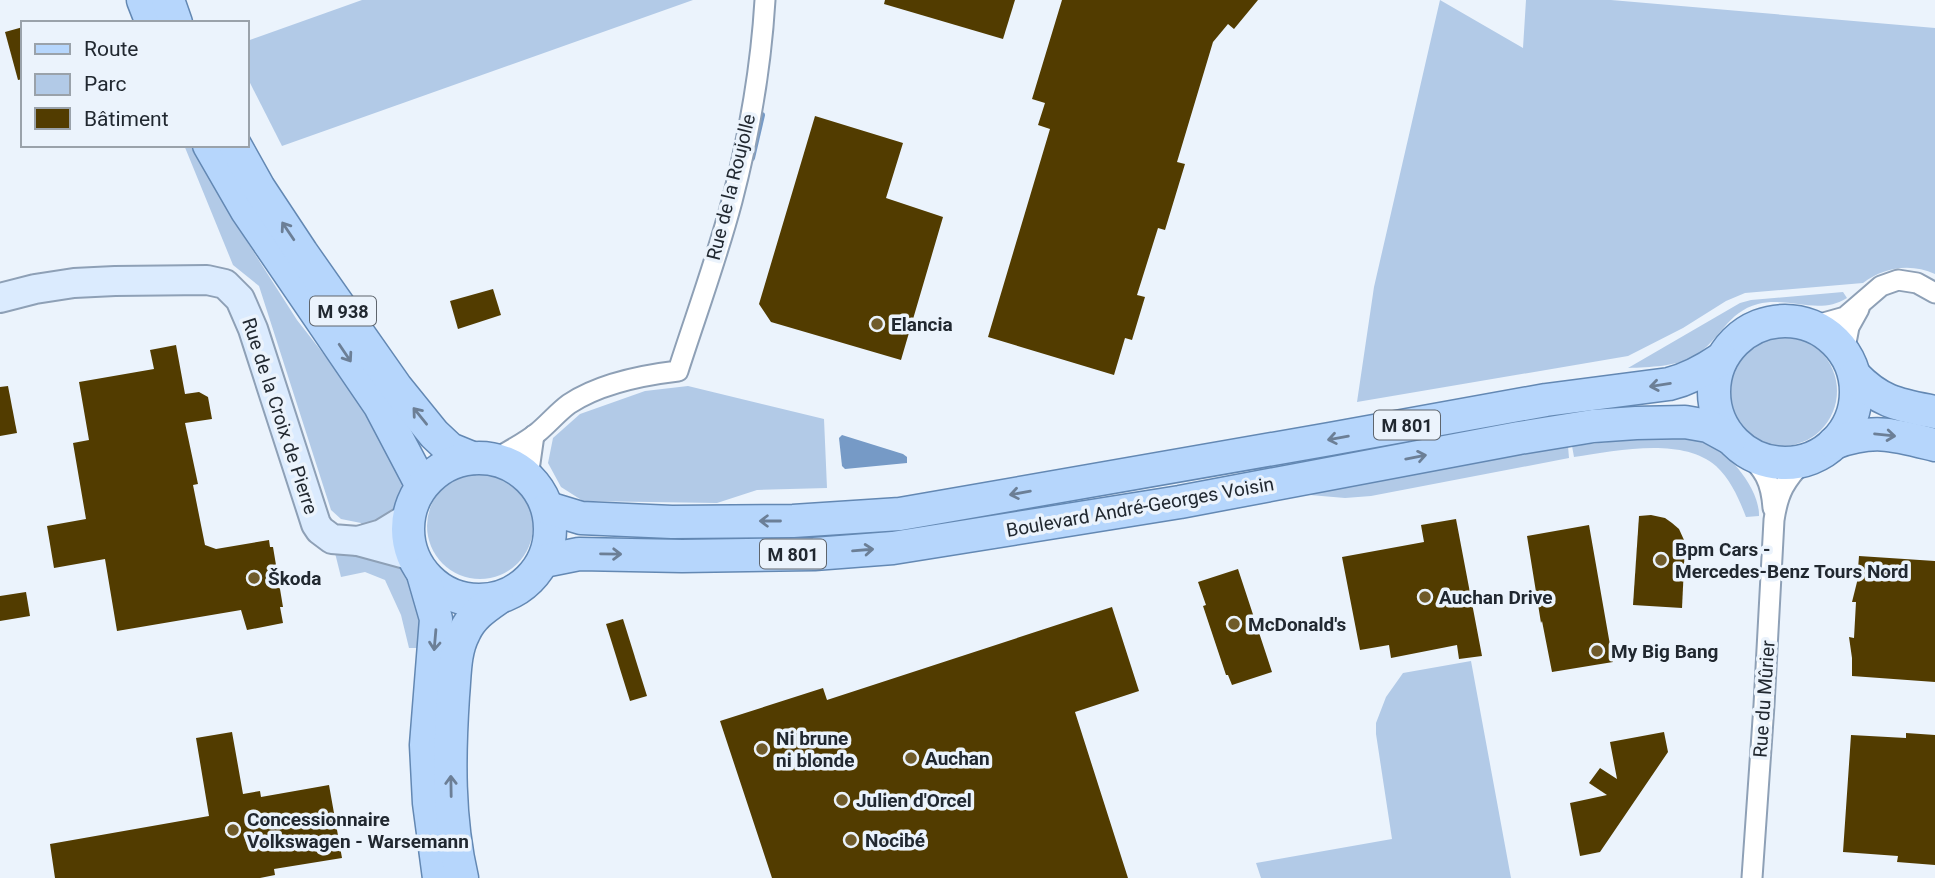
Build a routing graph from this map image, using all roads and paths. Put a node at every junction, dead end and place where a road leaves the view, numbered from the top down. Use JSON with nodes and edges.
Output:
{"nodes":[{"id":1,"x":143,"y":0,"type":"edge"},
{"id":2,"x":168,"y":0,"type":"edge"},
{"id":3,"x":765,"y":0,"type":"edge"},
{"id":4,"x":151,"y":21,"type":"edge"},
{"id":5,"x":175,"y":21,"type":"edge"},
{"id":6,"x":210,"y":147,"type":"edge"},
{"id":7,"x":236,"y":147,"type":"edge"},
{"id":8,"x":1935,"y":293,"type":"edge"},
{"id":9,"x":0,"y":298,"type":"edge"},
{"id":10,"x":1864,"y":302,"type":"junction"},
{"id":11,"x":1813,"y":326,"type":"junction"},
{"id":12,"x":1721,"y":359,"type":"junction"},
{"id":13,"x":1850,"y":364,"type":"junction"},
{"id":14,"x":1935,"y":412,"type":"edge"},
{"id":15,"x":534,"y":435,"type":"junction"},
{"id":16,"x":1835,"y":443,"type":"junction"},
{"id":17,"x":1737,"y":444,"type":"junction"},
{"id":18,"x":1935,"y":445,"type":"edge"},
{"id":19,"x":483,"y":459,"type":"junction"},
{"id":20,"x":1804,"y":461,"type":"junction"},
{"id":21,"x":528,"y":477,"type":"junction"},
{"id":22,"x":421,"y":485,"type":"junction"},
{"id":23,"x":548,"y":508,"type":"junction"},
{"id":24,"x":408,"y":518,"type":"junction"},
{"id":25,"x":1774,"y":520,"type":"junction"},
{"id":26,"x":358,"y":541,"type":"junction"},
{"id":27,"x":544,"y":561,"type":"junction"},
{"id":28,"x":418,"y":565,"type":"junction"},
{"id":29,"x":497,"y":599,"type":"junction"},
{"id":30,"x":439,"y":878,"type":"edge"},
{"id":31,"x":462,"y":878,"type":"edge"},
{"id":32,"x":1752,"y":878,"type":"edge"}],
"edges":[{"from":1,"to":4,"type":"main road"},
{"from":2,"to":5,"type":"main road"},
{"from":3,"to":15,"type":"street","name":"Rue de la Roujolle"},
{"from":6,"to":22,"type":"main road","number":"M 938","one_way":true},
{"from":19,"to":7,"type":"main road","number":"M 938","one_way":true},
{"from":8,"to":10,"type":"street"},
{"from":9,"to":26,"type":"street","name":"Rue de la Croix de Pierre"},
{"from":10,"to":11,"type":"street"},
{"from":10,"to":13,"type":"street"},
{"from":11,"to":12,"type":"main road","number":"M 801"},
{"from":11,"to":13,"type":"main road"},
{"from":12,"to":17,"type":"main road"},
{"from":12,"to":23,"type":"main road","name":"Boulevard André-Georges Voisin","number":"M 801","one_way":true},
{"from":13,"to":14,"type":"main road"},
{"from":13,"to":16,"type":"main road","number":"M 801"},
{"from":15,"to":19,"type":"street"},
{"from":15,"to":21,"type":"street"},
{"from":16,"to":18,"type":"main road","number":"M 801","one_way":true},
{"from":16,"to":20,"type":"main road","number":"M 801"},
{"from":17,"to":20,"type":"main road","number":"M 801"},
{"from":17,"to":25,"type":"street","name":"Rue du Mûrier"},
{"from":27,"to":17,"type":"main road","name":"Boulevard André-Georges Voisin","number":"M 801","one_way":true},
{"from":19,"to":21,"type":"main road"},
{"from":19,"to":22,"type":"main road"},
{"from":20,"to":25,"type":"street","name":"Rue du Mûrier"},
{"from":21,"to":23,"type":"main road"},
{"from":22,"to":24,"type":"main road"},
{"from":23,"to":27,"type":"main road"},
{"from":24,"to":26,"type":"street"},
{"from":24,"to":28,"type":"main road"},
{"from":25,"to":32,"type":"street","name":"Rue du Mûrier"},
{"from":26,"to":28,"type":"street","name":"Rue de la Croix de Pierre"},
{"from":27,"to":29,"type":"main road"},
{"from":28,"to":29,"type":"main road"},
{"from":28,"to":30,"type":"main road","one_way":true},
{"from":31,"to":29,"type":"main road","one_way":true}]}
